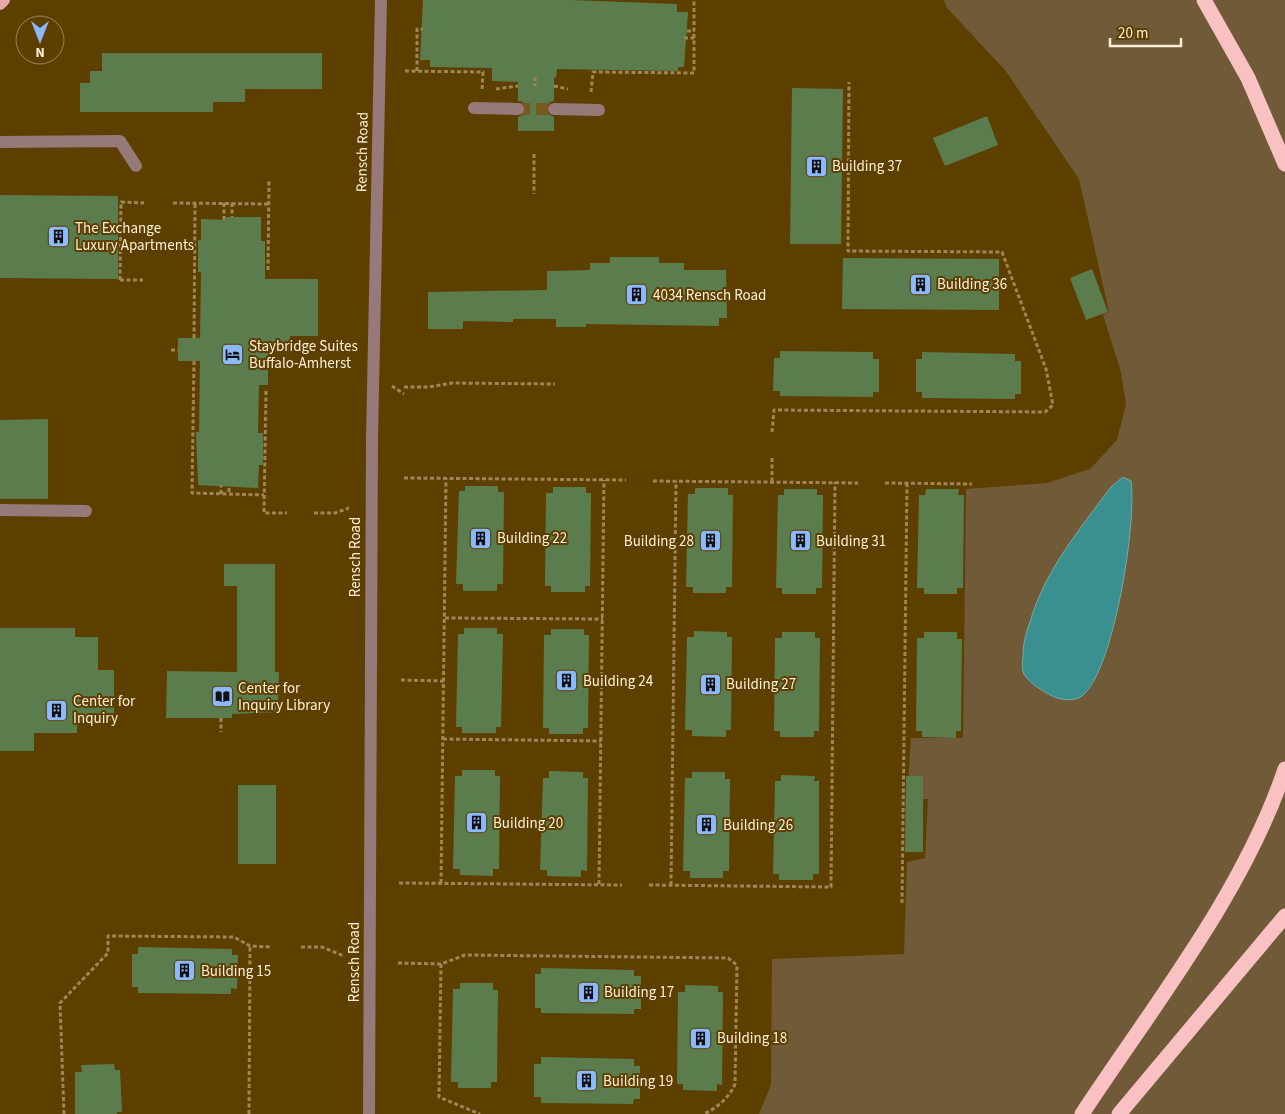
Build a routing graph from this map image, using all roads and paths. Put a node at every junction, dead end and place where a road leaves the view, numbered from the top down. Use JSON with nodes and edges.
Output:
{"nodes":[{"id":1,"x":4,"y":0,"type":"edge"},
{"id":2,"x":381,"y":0,"type":"edge"},
{"id":3,"x":694,"y":0,"type":"edge"},
{"id":4,"x":1204,"y":0,"type":"edge"},
{"id":5,"x":0,"y":4,"type":"edge"},
{"id":6,"x":423,"y":29,"type":"dead end"},
{"id":7,"x":687,"y":30,"type":"dead end"},
{"id":8,"x":694,"y":30,"type":"junction"},
{"id":9,"x":684,"y":38,"type":"dead end"},
{"id":10,"x":694,"y":38,"type":"junction"},
{"id":11,"x":405,"y":71,"type":"dead end"},
{"id":12,"x":417,"y":71,"type":"junction"},
{"id":13,"x":535,"y":77,"type":"dead end"},
{"id":14,"x":849,"y":82,"type":"dead end"},
{"id":15,"x":518,"y":86,"type":"dead end"},
{"id":16,"x":535,"y":86,"type":"dead end"},
{"id":17,"x":554,"y":86,"type":"dead end"},
{"id":18,"x":571,"y":91,"type":"dead end"},
{"id":19,"x":491,"y":92,"type":"dead end"},
{"id":20,"x":584,"y":92,"type":"dead end"},
{"id":21,"x":486,"y":93,"type":"dead end"},
{"id":22,"x":474,"y":108,"type":"dead end"},
{"id":23,"x":518,"y":109,"type":"tunnel mouth"},
{"id":24,"x":554,"y":109,"type":"tunnel mouth"},
{"id":25,"x":599,"y":110,"type":"dead end"},
{"id":26,"x":0,"y":142,"type":"edge"},
{"id":27,"x":534,"y":154,"type":"dead end"},
{"id":28,"x":1285,"y":164,"type":"edge"},
{"id":29,"x":136,"y":166,"type":"dead end"},
{"id":30,"x":269,"y":180,"type":"dead end"},
{"id":31,"x":534,"y":194,"type":"dead end"},
{"id":32,"x":144,"y":203,"type":"dead end"},
{"id":33,"x":173,"y":203,"type":"dead end"},
{"id":34,"x":195,"y":203,"type":"junction"},
{"id":35,"x":224,"y":203,"type":"junction"},
{"id":36,"x":232,"y":203,"type":"junction"},
{"id":37,"x":268,"y":204,"type":"junction"},
{"id":38,"x":232,"y":217,"type":"dead end"},
{"id":39,"x":224,"y":220,"type":"dead end"},
{"id":40,"x":268,"y":270,"type":"dead end"},
{"id":41,"x":143,"y":280,"type":"dead end"},
{"id":42,"x":194,"y":338,"type":"dead end"},
{"id":43,"x":171,"y":350,"type":"dead end"},
{"id":44,"x":178,"y":350,"type":"dead end"},
{"id":45,"x":194,"y":361,"type":"dead end"},
{"id":46,"x":555,"y":384,"type":"dead end"},
{"id":47,"x":392,"y":386,"type":"dead end"},
{"id":48,"x":404,"y":387,"type":"dead end"},
{"id":49,"x":266,"y":391,"type":"dead end"},
{"id":50,"x":404,"y":394,"type":"dead end"},
{"id":51,"x":772,"y":432,"type":"dead end"},
{"id":52,"x":772,"y":458,"type":"dead end"},
{"id":53,"x":404,"y":478,"type":"dead end"},
{"id":54,"x":446,"y":478,"type":"junction"},
{"id":55,"x":604,"y":480,"type":"junction"},
{"id":56,"x":626,"y":480,"type":"dead end"},
{"id":57,"x":653,"y":481,"type":"dead end"},
{"id":58,"x":676,"y":481,"type":"junction"},
{"id":59,"x":772,"y":482,"type":"junction"},
{"id":60,"x":835,"y":482,"type":"junction"},
{"id":61,"x":858,"y":483,"type":"dead end"},
{"id":62,"x":885,"y":483,"type":"dead end"},
{"id":63,"x":907,"y":483,"type":"junction"},
{"id":64,"x":972,"y":484,"type":"dead end"},
{"id":65,"x":221,"y":485,"type":"dead end"},
{"id":66,"x":229,"y":488,"type":"dead end"},
{"id":67,"x":221,"y":494,"type":"junction"},
{"id":68,"x":229,"y":494,"type":"junction"},
{"id":69,"x":264,"y":494,"type":"junction"},
{"id":70,"x":349,"y":508,"type":"dead end"},
{"id":71,"x":0,"y":510,"type":"edge"},
{"id":72,"x":86,"y":511,"type":"dead end"},
{"id":73,"x":287,"y":513,"type":"dead end"},
{"id":74,"x":314,"y":513,"type":"dead end"},
{"id":75,"x":445,"y":618,"type":"junction"},
{"id":76,"x":602,"y":619,"type":"junction"},
{"id":77,"x":401,"y":680,"type":"dead end"},
{"id":78,"x":444,"y":681,"type":"junction"},
{"id":79,"x":221,"y":718,"type":"dead end"},
{"id":80,"x":221,"y":732,"type":"dead end"},
{"id":81,"x":443,"y":739,"type":"junction"},
{"id":82,"x":601,"y":742,"type":"junction"},
{"id":83,"x":1285,"y":769,"type":"edge"},
{"id":84,"x":399,"y":883,"type":"dead end"},
{"id":85,"x":441,"y":883,"type":"junction"},
{"id":86,"x":599,"y":884,"type":"junction"},
{"id":87,"x":622,"y":885,"type":"dead end"},
{"id":88,"x":649,"y":885,"type":"dead end"},
{"id":89,"x":671,"y":885,"type":"junction"},
{"id":90,"x":902,"y":903,"type":"dead end"},
{"id":91,"x":1285,"y":916,"type":"edge"},
{"id":92,"x":250,"y":946,"type":"junction"},
{"id":93,"x":270,"y":947,"type":"dead end"},
{"id":94,"x":301,"y":947,"type":"dead end"},
{"id":95,"x":344,"y":956,"type":"dead end"},
{"id":96,"x":398,"y":963,"type":"dead end"},
{"id":97,"x":441,"y":964,"type":"junction"},
{"id":98,"x":64,"y":1114,"type":"edge"},
{"id":99,"x":249,"y":1114,"type":"edge"},
{"id":100,"x":369,"y":1114,"type":"edge"},
{"id":101,"x":480,"y":1114,"type":"edge"},
{"id":102,"x":703,"y":1114,"type":"edge"},
{"id":103,"x":1082,"y":1114,"type":"edge"},
{"id":104,"x":1119,"y":1114,"type":"edge"}],
"edges":[{"from":1,"to":5,"type":"main road"},
{"from":2,"to":100,"type":"street","name":"Rensch Road"},
{"from":3,"to":8,"type":"path"},
{"from":4,"to":28,"type":"highway"},
{"from":6,"to":12,"type":"path"},
{"from":7,"to":8,"type":"path"},
{"from":8,"to":10,"type":"path"},
{"from":9,"to":10,"type":"path"},
{"from":10,"to":20,"type":"path"},
{"from":11,"to":12,"type":"path"},
{"from":12,"to":21,"type":"path"},
{"from":13,"to":16,"type":"path"},
{"from":14,"to":51,"type":"path"},
{"from":15,"to":19,"type":"path"},
{"from":17,"to":18,"type":"path"},
{"from":22,"to":23,"type":"street"},
{"from":24,"to":25,"type":"street"},
{"from":26,"to":29,"type":"street"},
{"from":27,"to":31,"type":"path"},
{"from":30,"to":37,"type":"path"},
{"from":32,"to":41,"type":"path"},
{"from":33,"to":34,"type":"path"},
{"from":34,"to":35,"type":"path"},
{"from":34,"to":42,"type":"path"},
{"from":35,"to":36,"type":"path"},
{"from":35,"to":39,"type":"path"},
{"from":36,"to":37,"type":"path"},
{"from":36,"to":38,"type":"path"},
{"from":37,"to":40,"type":"path"},
{"from":43,"to":44,"type":"path"},
{"from":45,"to":67,"type":"path"},
{"from":46,"to":48,"type":"path"},
{"from":47,"to":50,"type":"path"},
{"from":49,"to":69,"type":"path"},
{"from":52,"to":59,"type":"path"},
{"from":53,"to":54,"type":"path"},
{"from":54,"to":55,"type":"path"},
{"from":54,"to":75,"type":"path"},
{"from":55,"to":56,"type":"path"},
{"from":55,"to":76,"type":"path"},
{"from":57,"to":58,"type":"path"},
{"from":58,"to":59,"type":"path"},
{"from":58,"to":89,"type":"path"},
{"from":59,"to":60,"type":"path"},
{"from":60,"to":61,"type":"path"},
{"from":60,"to":89,"type":"path"},
{"from":62,"to":63,"type":"path"},
{"from":63,"to":64,"type":"path"},
{"from":63,"to":90,"type":"path"},
{"from":65,"to":67,"type":"path"},
{"from":66,"to":68,"type":"path"},
{"from":67,"to":68,"type":"path"},
{"from":68,"to":69,"type":"path"},
{"from":69,"to":73,"type":"path"},
{"from":70,"to":74,"type":"path"},
{"from":71,"to":72,"type":"street"},
{"from":75,"to":76,"type":"path"},
{"from":75,"to":78,"type":"path"},
{"from":76,"to":82,"type":"path"},
{"from":77,"to":78,"type":"path"},
{"from":78,"to":81,"type":"path"},
{"from":79,"to":80,"type":"path"},
{"from":81,"to":82,"type":"path"},
{"from":81,"to":85,"type":"path"},
{"from":82,"to":86,"type":"path"},
{"from":83,"to":103,"type":"highway"},
{"from":84,"to":85,"type":"path"},
{"from":85,"to":86,"type":"path"},
{"from":86,"to":87,"type":"path"},
{"from":88,"to":89,"type":"path"},
{"from":91,"to":104,"type":"highway"},
{"from":92,"to":93,"type":"path"},
{"from":92,"to":98,"type":"path"},
{"from":92,"to":99,"type":"path"},
{"from":94,"to":95,"type":"path"},
{"from":96,"to":97,"type":"path"},
{"from":97,"to":101,"type":"path"},
{"from":97,"to":102,"type":"path"}]}
